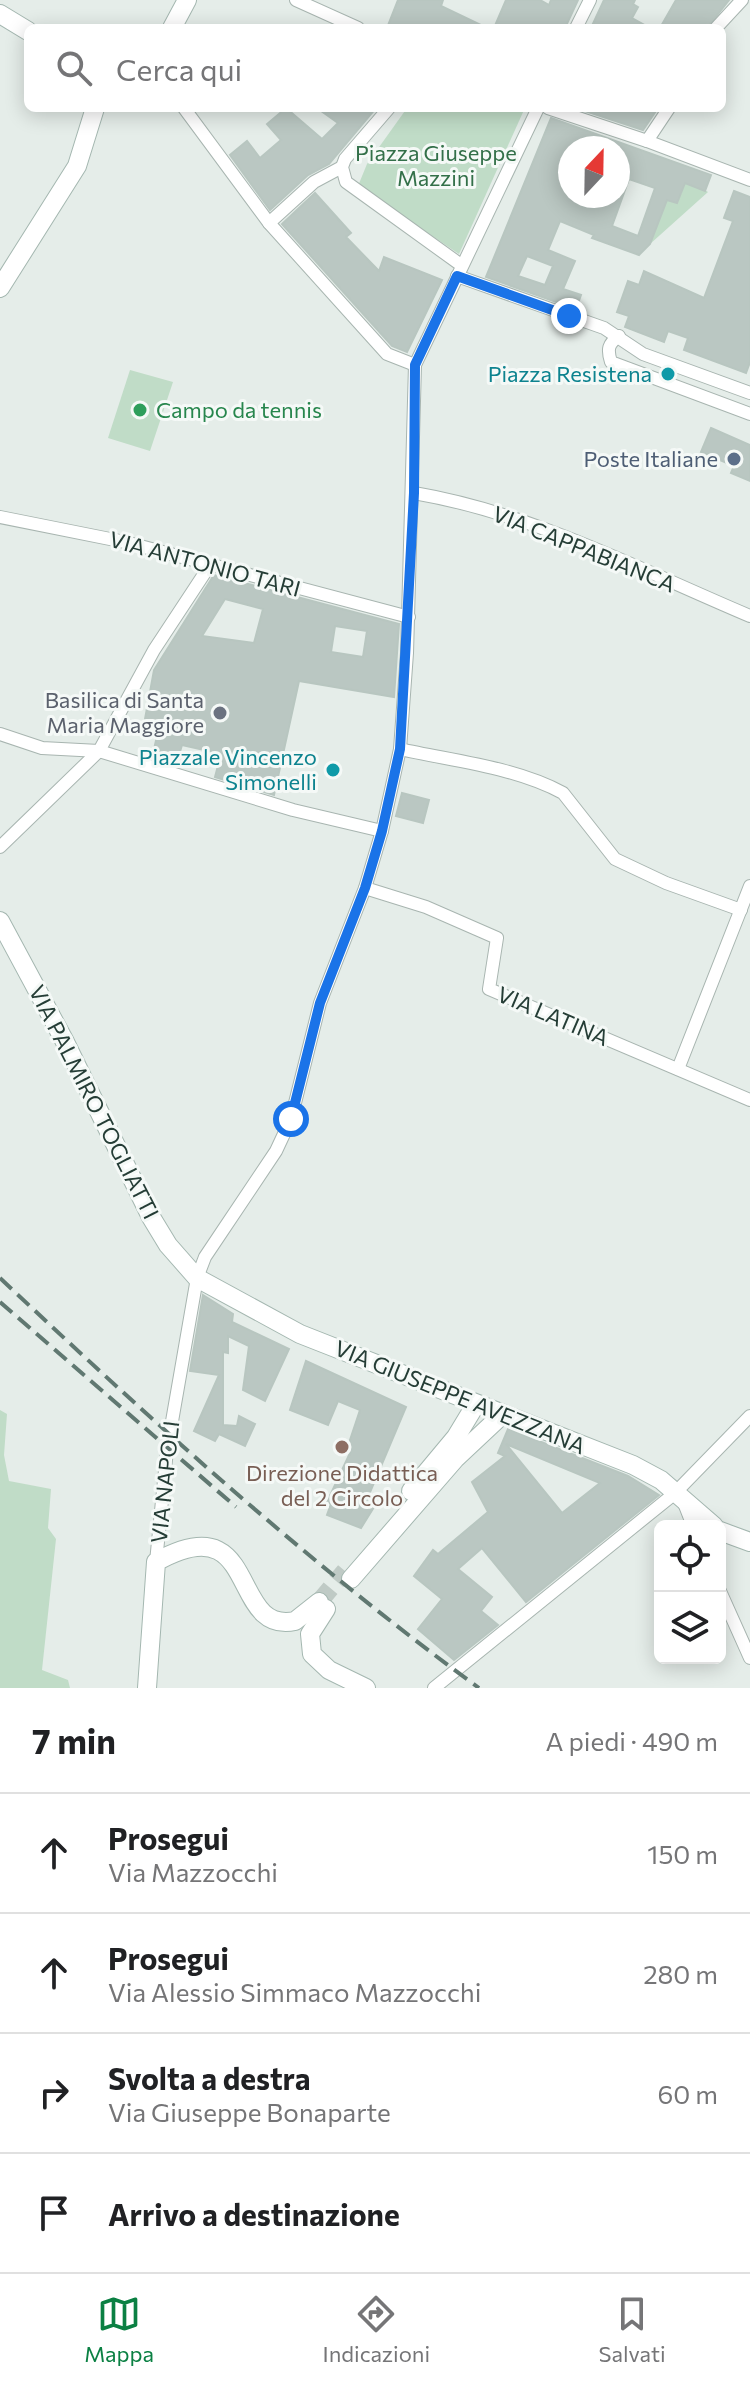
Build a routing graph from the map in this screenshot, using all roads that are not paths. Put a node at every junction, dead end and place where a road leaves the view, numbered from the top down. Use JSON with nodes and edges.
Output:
{"nodes":[{"id":1,"x":187,"y":0,"type":"edge"},
{"id":2,"x":296,"y":0,"type":"edge"},
{"id":3,"x":590,"y":0,"type":"edge"},
{"id":4,"x":742,"y":0,"type":"edge"},
{"id":5,"x":0,"y":14,"type":"edge"},
{"id":6,"x":174,"y":24,"type":"edge"},
{"id":7,"x":349,"y":24,"type":"edge"},
{"id":8,"x":578,"y":24,"type":"edge"},
{"id":9,"x":720,"y":24,"type":"edge"},
{"id":10,"x":24,"y":29,"type":"edge"},
{"id":11,"x":94,"y":112,"type":"edge"},
{"id":12,"x":187,"y":112,"type":"edge"},
{"id":13,"x":386,"y":112,"type":"edge"},
{"id":14,"x":536,"y":112,"type":"edge"},
{"id":15,"x":560,"y":112,"type":"edge"},
{"id":16,"x":666,"y":112,"type":"edge"},
{"id":17,"x":647,"y":141,"type":"junction"},
{"id":18,"x":342,"y":167,"type":"junction"},
{"id":19,"x":750,"y":180,"type":"edge"},
{"id":20,"x":269,"y":223,"type":"junction"},
{"id":21,"x":459,"y":270,"type":"junction"},
{"id":22,"x":0,"y":288,"type":"edge"},
{"id":23,"x":619,"y":336,"type":"junction"},
{"id":24,"x":415,"y":365,"type":"junction"},
{"id":25,"x":750,"y":393,"type":"edge"},
{"id":26,"x":750,"y":414,"type":"edge"},
{"id":27,"x":414,"y":493,"type":"junction"},
{"id":28,"x":0,"y":517,"type":"edge"},
{"id":29,"x":210,"y":565,"type":"junction"},
{"id":30,"x":750,"y":616,"type":"edge"},
{"id":31,"x":409,"y":617,"type":"junction"},
{"id":32,"x":0,"y":734,"type":"edge"},
{"id":33,"x":400,"y":749,"type":"junction"},
{"id":34,"x":99,"y":751,"type":"junction"},
{"id":35,"x":382,"y":831,"type":"junction"},
{"id":36,"x":0,"y":847,"type":"edge"},
{"id":37,"x":750,"y":886,"type":"edge"},
{"id":38,"x":365,"y":888,"type":"junction"},
{"id":39,"x":741,"y":910,"type":"junction"},
{"id":40,"x":0,"y":921,"type":"edge"},
{"id":41,"x":678,"y":1069,"type":"junction"},
{"id":42,"x":750,"y":1100,"type":"edge"},
{"id":43,"x":197,"y":1278,"type":"junction"},
{"id":44,"x":476,"y":1404,"type":"junction"},
{"id":45,"x":503,"y":1414,"type":"junction"},
{"id":46,"x":750,"y":1416,"type":"edge"},
{"id":47,"x":678,"y":1497,"type":"junction"},
{"id":48,"x":690,"y":1520,"type":"edge"},
{"id":49,"x":707,"y":1520,"type":"edge"},
{"id":50,"x":726,"y":1533,"type":"edge"},
{"id":51,"x":750,"y":1542,"type":"edge"},
{"id":52,"x":156,"y":1562,"type":"junction"},
{"id":53,"x":720,"y":1592,"type":"edge"},
{"id":54,"x":750,"y":1658,"type":"edge"},
{"id":55,"x":147,"y":1688,"type":"edge"},
{"id":56,"x":366,"y":1688,"type":"edge"},
{"id":57,"x":434,"y":1688,"type":"edge"}],
"edges":[{"from":1,"to":6,"type":"street"},
{"from":2,"to":7,"type":"street"},
{"from":3,"to":8,"type":"street"},
{"from":4,"to":9,"type":"street"},
{"from":5,"to":10,"type":"street"},
{"from":11,"to":22,"type":"street"},
{"from":12,"to":20,"type":"street"},
{"from":13,"to":18,"type":"street"},
{"from":14,"to":21,"type":"street"},
{"from":15,"to":17,"type":"street"},
{"from":16,"to":17,"type":"street"},
{"from":17,"to":19,"type":"street"},
{"from":18,"to":20,"type":"street"},
{"from":18,"to":21,"type":"street"},
{"from":20,"to":24,"type":"street"},
{"from":21,"to":23,"type":"street"},
{"from":21,"to":24,"type":"street"},
{"from":23,"to":25,"type":"street"},
{"from":23,"to":26,"type":"street"},
{"from":24,"to":27,"type":"street","name":"VIA NAPOLI"},
{"from":27,"to":30,"type":"street","name":"VIA CAPPABIANCA"},
{"from":27,"to":31,"type":"street","name":"VIA NAPOLI"},
{"from":28,"to":29,"type":"street","name":"VIA ANTONIO TARI"},
{"from":29,"to":31,"type":"street","name":"VIA ANTONIO TARI"},
{"from":29,"to":34,"type":"street"},
{"from":31,"to":33,"type":"street","name":"VIA NAPOLI"},
{"from":32,"to":34,"type":"street"},
{"from":33,"to":35,"type":"street","name":"VIA NAPOLI"},
{"from":33,"to":39,"type":"street"},
{"from":34,"to":35,"type":"street"},
{"from":34,"to":36,"type":"street"},
{"from":35,"to":38,"type":"street","name":"VIA NAPOLI"},
{"from":37,"to":39,"type":"street"},
{"from":38,"to":41,"type":"street","name":"VIA LATINA"},
{"from":38,"to":43,"type":"street","name":"VIA NAPOLI"},
{"from":39,"to":41,"type":"street"},
{"from":40,"to":43,"type":"street","name":"VIA PALMIRO TOGLIATTI"},
{"from":41,"to":42,"type":"street","name":"VIA LATINA"},
{"from":43,"to":44,"type":"street","name":"VIA GIUSEPPE AVEZZANA"},
{"from":43,"to":52,"type":"street","name":"VIA NAPOLI"},
{"from":44,"to":45,"type":"street","name":"VIA GIUSEPPE AVEZZANA"},
{"from":44,"to":45,"type":"street"},
{"from":45,"to":47,"type":"street","name":"VIA GIUSEPPE AVEZZANA"},
{"from":46,"to":47,"type":"street"},
{"from":47,"to":48,"type":"street"},
{"from":47,"to":49,"type":"street","name":"VIA GIUSEPPE AVEZZANA"},
{"from":47,"to":57,"type":"street"},
{"from":50,"to":51,"type":"street"},
{"from":52,"to":55,"type":"street","name":"VIA NAPOLI"},
{"from":52,"to":56,"type":"street"},
{"from":53,"to":54,"type":"street"}]}
